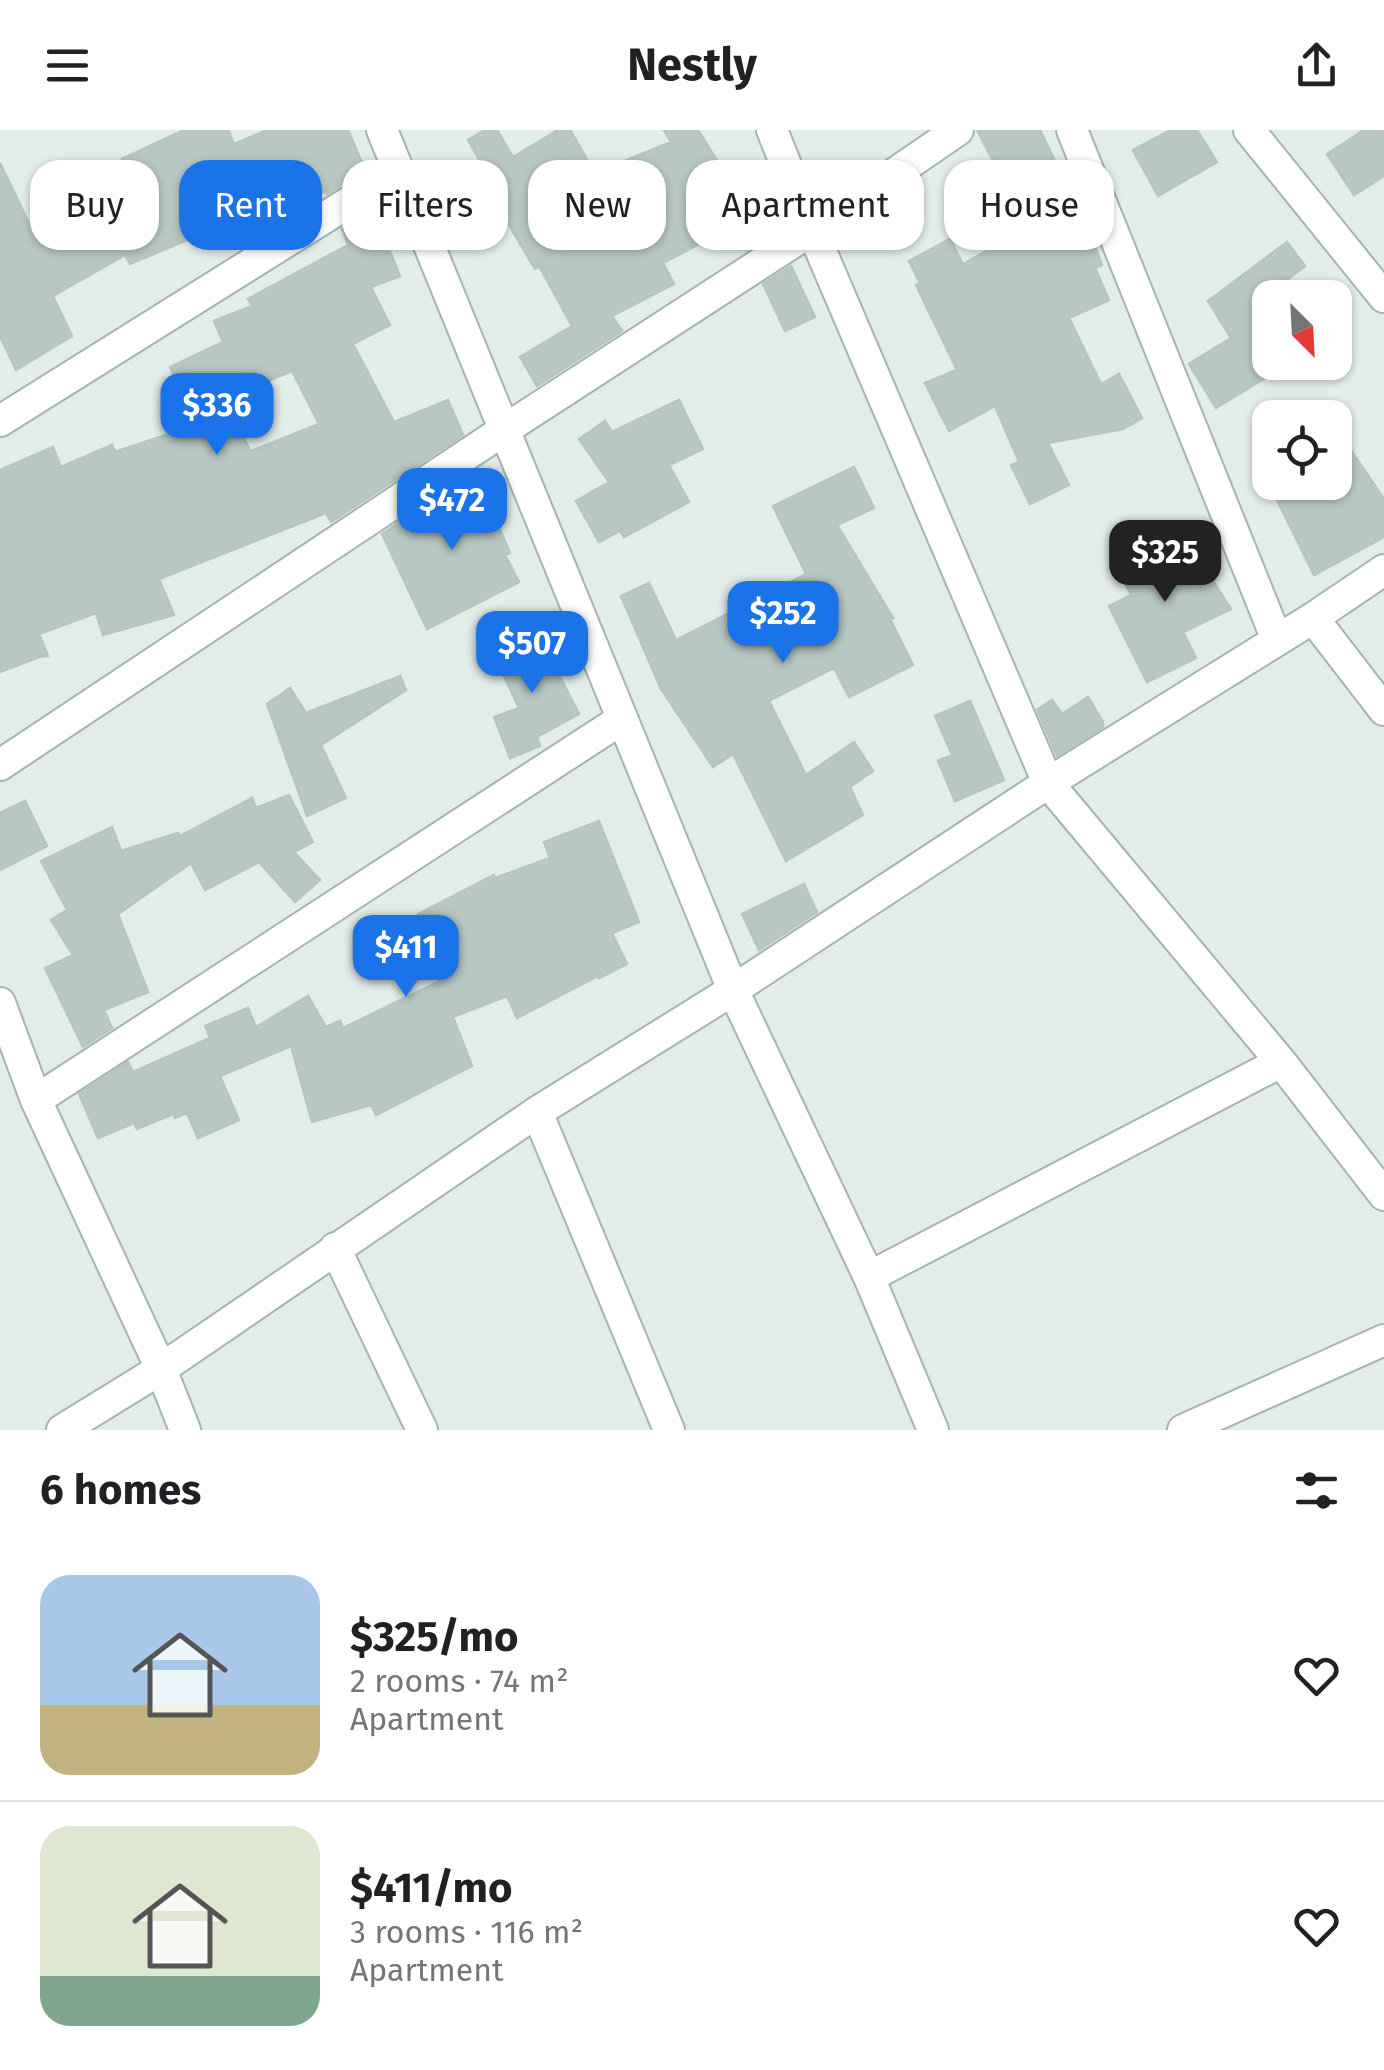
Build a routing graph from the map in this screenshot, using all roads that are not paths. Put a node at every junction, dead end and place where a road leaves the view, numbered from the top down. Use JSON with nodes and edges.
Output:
{"nodes":[{"id":1,"x":382,"y":130,"type":"edge"},
{"id":2,"x":772,"y":130,"type":"edge"},
{"id":3,"x":958,"y":130,"type":"edge"},
{"id":4,"x":1072,"y":130,"type":"edge"},
{"id":5,"x":1249,"y":130,"type":"edge"},
{"id":6,"x":394,"y":160,"type":"edge"},
{"id":7,"x":784,"y":160,"type":"edge"},
{"id":8,"x":914,"y":160,"type":"edge"},
{"id":9,"x":342,"y":206,"type":"edge"},
{"id":10,"x":430,"y":250,"type":"edge"},
{"id":11,"x":781,"y":250,"type":"edge"},
{"id":12,"x":821,"y":250,"type":"edge"},
{"id":13,"x":1384,"y":297,"type":"edge"},
{"id":14,"x":0,"y":421,"type":"edge"},
{"id":15,"x":504,"y":430,"type":"junction"},
{"id":16,"x":1384,"y":570,"type":"edge"},
{"id":17,"x":1314,"y":618,"type":"junction"},
{"id":18,"x":1277,"y":640,"type":"junction"},
{"id":19,"x":1384,"y":710,"type":"edge"},
{"id":20,"x":622,"y":719,"type":"junction"},
{"id":21,"x":0,"y":765,"type":"edge"},
{"id":22,"x":1048,"y":783,"type":"junction"},
{"id":23,"x":733,"y":990,"type":"junction"},
{"id":24,"x":0,"y":1003,"type":"edge"},
{"id":25,"x":6,"y":1042,"type":"edge"},
{"id":26,"x":1281,"y":1062,"type":"junction"},
{"id":27,"x":36,"y":1100,"type":"junction"},
{"id":28,"x":537,"y":1112,"type":"junction"},
{"id":29,"x":1384,"y":1195,"type":"edge"},
{"id":30,"x":336,"y":1248,"type":"junction"},
{"id":31,"x":869,"y":1277,"type":"junction"},
{"id":32,"x":1384,"y":1340,"type":"edge"},
{"id":33,"x":162,"y":1370,"type":"junction"},
{"id":34,"x":62,"y":1430,"type":"edge"},
{"id":35,"x":185,"y":1430,"type":"edge"},
{"id":36,"x":422,"y":1430,"type":"edge"},
{"id":37,"x":669,"y":1430,"type":"edge"},
{"id":38,"x":933,"y":1430,"type":"edge"},
{"id":39,"x":1183,"y":1430,"type":"edge"}],
"edges":[{"from":1,"to":6,"type":"street"},
{"from":2,"to":7,"type":"street"},
{"from":3,"to":8,"type":"street"},
{"from":4,"to":18,"type":"street"},
{"from":5,"to":13,"type":"street"},
{"from":9,"to":14,"type":"street"},
{"from":10,"to":15,"type":"street"},
{"from":11,"to":15,"type":"street"},
{"from":12,"to":22,"type":"street"},
{"from":15,"to":20,"type":"street"},
{"from":15,"to":21,"type":"street"},
{"from":16,"to":17,"type":"street"},
{"from":17,"to":18,"type":"street"},
{"from":17,"to":19,"type":"street"},
{"from":18,"to":22,"type":"street"},
{"from":20,"to":23,"type":"street"},
{"from":20,"to":27,"type":"street"},
{"from":22,"to":23,"type":"street"},
{"from":22,"to":26,"type":"street"},
{"from":23,"to":28,"type":"street"},
{"from":23,"to":31,"type":"street"},
{"from":24,"to":25,"type":"street"},
{"from":25,"to":27,"type":"street"},
{"from":26,"to":29,"type":"street"},
{"from":26,"to":31,"type":"street"},
{"from":27,"to":33,"type":"street"},
{"from":28,"to":30,"type":"street"},
{"from":28,"to":37,"type":"street"},
{"from":30,"to":33,"type":"street"},
{"from":30,"to":36,"type":"street"},
{"from":31,"to":38,"type":"street"},
{"from":32,"to":39,"type":"street"},
{"from":33,"to":34,"type":"street"},
{"from":33,"to":35,"type":"street"}]}
